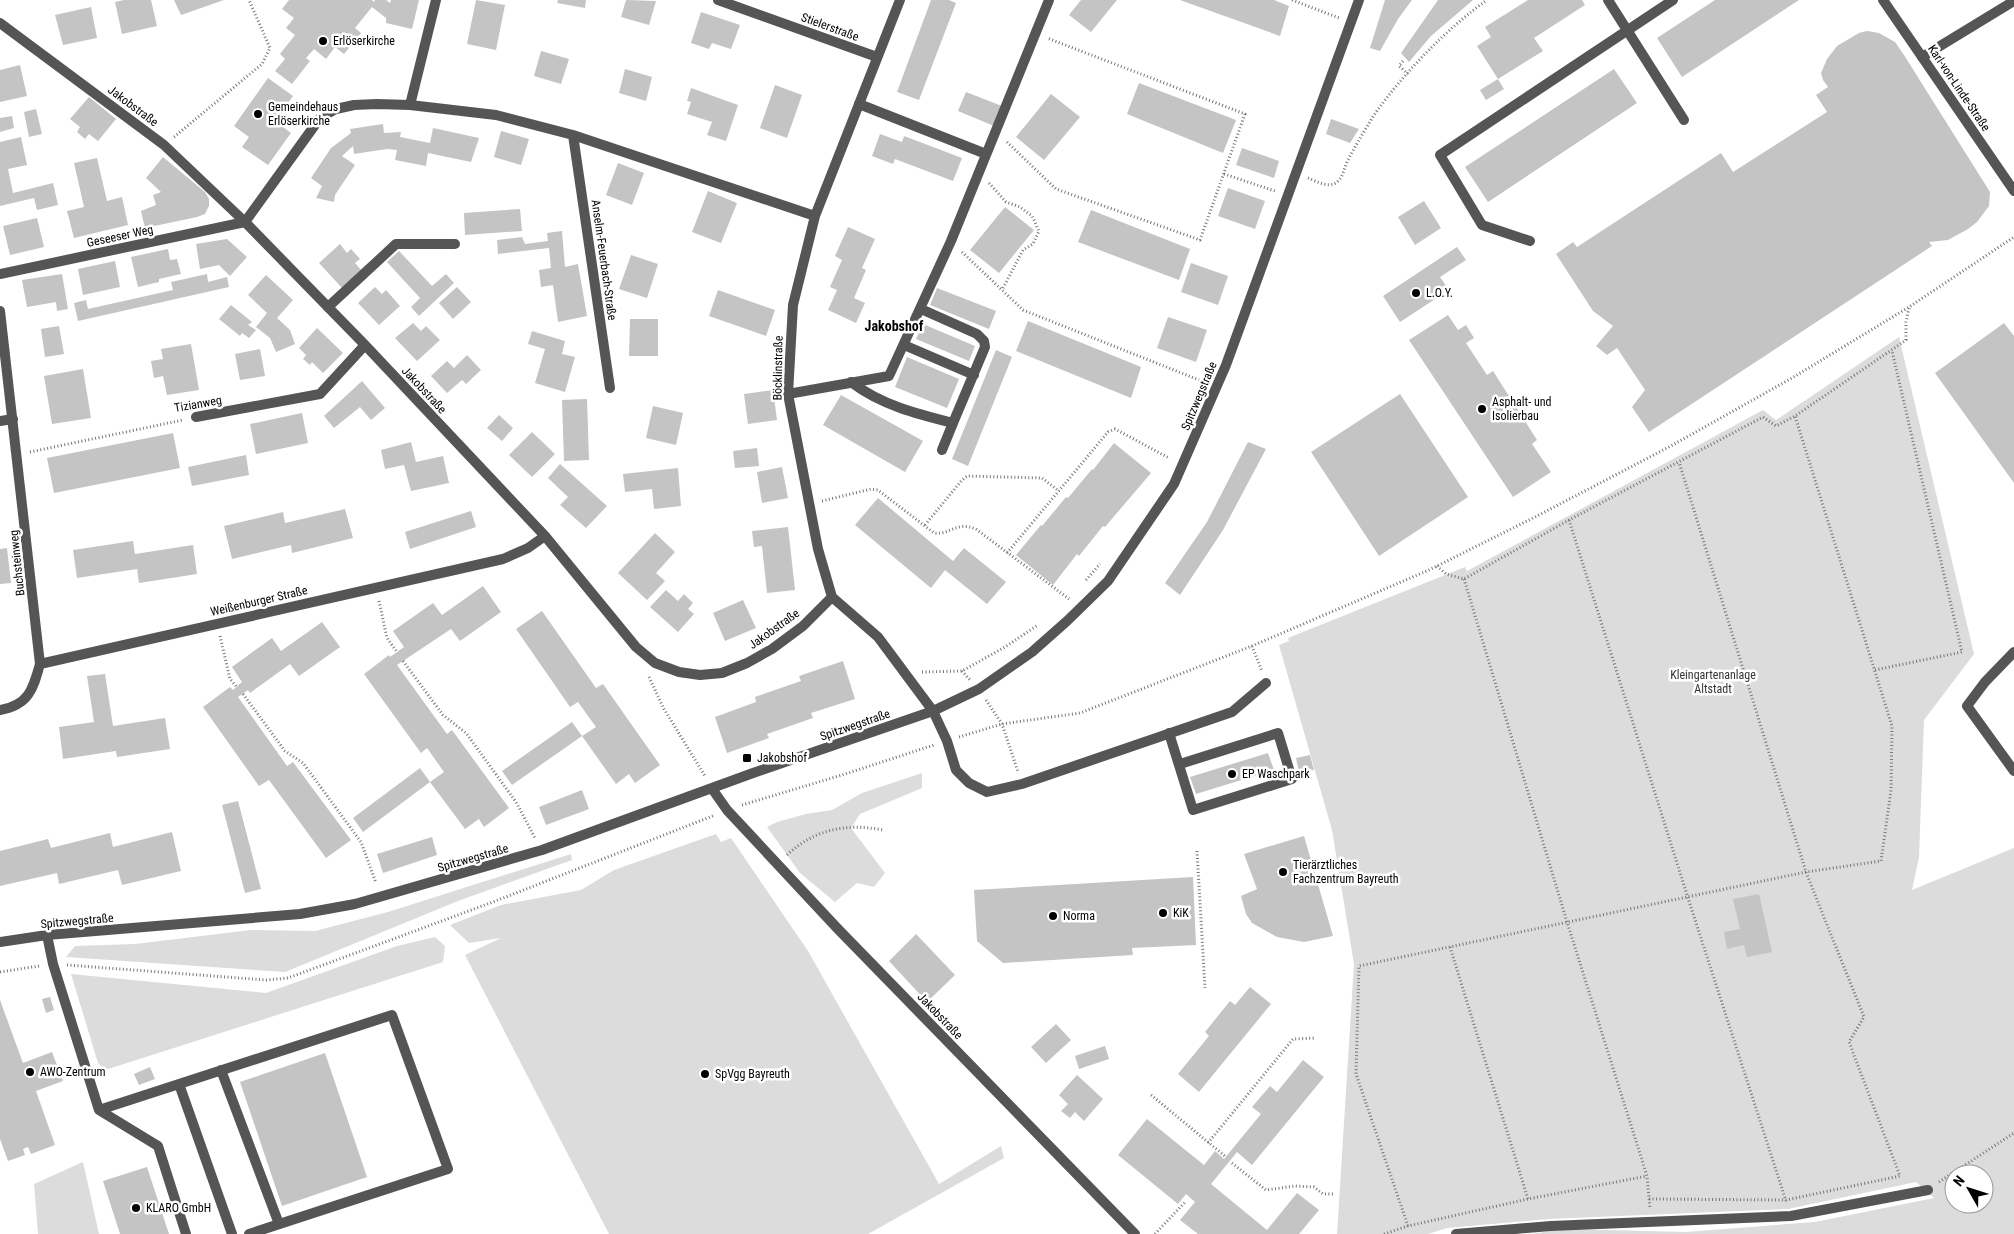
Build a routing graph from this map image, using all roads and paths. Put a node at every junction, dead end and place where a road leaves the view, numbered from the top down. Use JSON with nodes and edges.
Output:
{"nodes":[{"id":1,"x":249,"y":0,"type":"edge"},
{"id":2,"x":436,"y":0,"type":"edge"},
{"id":3,"x":718,"y":0,"type":"edge"},
{"id":4,"x":900,"y":0,"type":"edge"},
{"id":5,"x":1049,"y":0,"type":"edge"},
{"id":6,"x":1292,"y":0,"type":"edge"},
{"id":7,"x":1359,"y":0,"type":"edge"},
{"id":8,"x":1487,"y":0,"type":"edge"},
{"id":9,"x":1608,"y":0,"type":"edge"},
{"id":10,"x":1673,"y":0,"type":"edge"},
{"id":11,"x":1883,"y":0,"type":"edge"},
{"id":12,"x":2014,"y":1,"type":"edge"},
{"id":13,"x":1341,"y":8,"type":"dead end"},
{"id":14,"x":1338,"y":17,"type":"junction"},
{"id":15,"x":1351,"y":22,"type":"junction"},
{"id":16,"x":0,"y":23,"type":"edge"},
{"id":17,"x":1335,"y":26,"type":"dead end"},
{"id":18,"x":1628,"y":30,"type":"junction"},
{"id":19,"x":1035,"y":34,"type":"junction"},
{"id":20,"x":877,"y":57,"type":"junction"},
{"id":21,"x":1922,"y":57,"type":"junction"},
{"id":22,"x":1402,"y":61,"type":"dead end"},
{"id":23,"x":1408,"y":74,"type":"junction"},
{"id":24,"x":859,"y":104,"type":"junction"},
{"id":25,"x":410,"y":105,"type":"junction"},
{"id":26,"x":1684,"y":120,"type":"dead end"},
{"id":27,"x":995,"y":132,"type":"junction"},
{"id":28,"x":573,"y":135,"type":"junction"},
{"id":29,"x":164,"y":145,"type":"junction"},
{"id":30,"x":986,"y":154,"type":"junction"},
{"id":31,"x":978,"y":172,"type":"junction"},
{"id":32,"x":1224,"y":174,"type":"junction"},
{"id":33,"x":1297,"y":174,"type":"junction"},
{"id":34,"x":1278,"y":184,"type":"dead end"},
{"id":35,"x":1276,"y":191,"type":"junction"},
{"id":36,"x":2014,"y":191,"type":"edge"},
{"id":37,"x":1273,"y":201,"type":"dead end"},
{"id":38,"x":815,"y":216,"type":"junction"},
{"id":39,"x":245,"y":222,"type":"junction"},
{"id":40,"x":2014,"y":237,"type":"edge"},
{"id":41,"x":951,"y":241,"type":"junction"},
{"id":42,"x":1530,"y":241,"type":"dead end"},
{"id":43,"x":455,"y":244,"type":"dead end"},
{"id":44,"x":0,"y":274,"type":"edge"},
{"id":45,"x":1002,"y":290,"type":"junction"},
{"id":46,"x":328,"y":307,"type":"junction"},
{"id":47,"x":1909,"y":307,"type":"junction"},
{"id":48,"x":921,"y":309,"type":"junction"},
{"id":49,"x":0,"y":311,"type":"edge"},
{"id":50,"x":365,"y":345,"type":"junction"},
{"id":51,"x":904,"y":345,"type":"junction"},
{"id":52,"x":1892,"y":351,"type":"junction"},
{"id":53,"x":974,"y":375,"type":"junction"},
{"id":54,"x":1207,"y":375,"type":"dead end"},
{"id":55,"x":851,"y":382,"type":"junction"},
{"id":56,"x":1204,"y":382,"type":"junction"},
{"id":57,"x":610,"y":388,"type":"dead end"},
{"id":58,"x":1200,"y":391,"type":"dead end"},
{"id":59,"x":788,"y":394,"type":"junction"},
{"id":60,"x":1795,"y":416,"type":"junction"},
{"id":61,"x":196,"y":418,"type":"joint"},
{"id":62,"x":13,"y":419,"type":"junction"},
{"id":63,"x":0,"y":421,"type":"edge"},
{"id":64,"x":953,"y":423,"type":"junction"},
{"id":65,"x":942,"y":450,"type":"dead end"},
{"id":66,"x":1174,"y":450,"type":"dead end"},
{"id":67,"x":18,"y":457,"type":"junction"},
{"id":68,"x":1170,"y":459,"type":"junction"},
{"id":69,"x":1679,"y":462,"type":"junction"},
{"id":70,"x":1183,"y":464,"type":"junction"},
{"id":71,"x":1167,"y":466,"type":"dead end"},
{"id":72,"x":1059,"y":491,"type":"junction"},
{"id":73,"x":809,"y":504,"type":"junction"},
{"id":74,"x":1569,"y":520,"type":"junction"},
{"id":75,"x":925,"y":525,"type":"junction"},
{"id":76,"x":545,"y":536,"type":"junction"},
{"id":77,"x":1007,"y":553,"type":"junction"},
{"id":78,"x":1102,"y":562,"type":"dead end"},
{"id":79,"x":1436,"y":566,"type":"junction"},
{"id":80,"x":1464,"y":579,"type":"junction"},
{"id":81,"x":1084,"y":583,"type":"dead end"},
{"id":82,"x":376,"y":588,"type":"junction"},
{"id":83,"x":1073,"y":594,"type":"dead end"},
{"id":84,"x":832,"y":597,"type":"junction"},
{"id":85,"x":1068,"y":598,"type":"junction"},
{"id":86,"x":1061,"y":605,"type":"dead end"},
{"id":87,"x":1079,"y":609,"type":"junction"},
{"id":88,"x":218,"y":624,"type":"junction"},
{"id":89,"x":1040,"y":624,"type":"dead end"},
{"id":90,"x":1252,"y":646,"type":"junction"},
{"id":91,"x":397,"y":652,"type":"dead end"},
{"id":92,"x":2014,"y":652,"type":"edge"},
{"id":93,"x":403,"y":661,"type":"dead end"},
{"id":94,"x":40,"y":664,"type":"junction"},
{"id":95,"x":1875,"y":670,"type":"junction"},
{"id":96,"x":904,"y":672,"type":"junction"},
{"id":97,"x":1266,"y":684,"type":"joint"},
{"id":98,"x":237,"y":687,"type":"dead end"},
{"id":99,"x":979,"y":689,"type":"junction"},
{"id":100,"x":243,"y":694,"type":"dead end"},
{"id":101,"x":659,"y":698,"type":"dead end"},
{"id":102,"x":0,"y":710,"type":"edge"},
{"id":103,"x":933,"y":711,"type":"junction"},
{"id":104,"x":1002,"y":724,"type":"junction"},
{"id":105,"x":1169,"y":733,"type":"junction"},
{"id":106,"x":947,"y":741,"type":"junction"},
{"id":107,"x":1180,"y":764,"type":"junction"},
{"id":108,"x":2014,"y":771,"type":"edge"},
{"id":109,"x":703,"y":772,"type":"dead end"},
{"id":110,"x":1022,"y":784,"type":"junction"},
{"id":111,"x":713,"y":790,"type":"junction"},
{"id":112,"x":727,"y":810,"type":"junction"},
{"id":113,"x":883,"y":830,"type":"dead end"},
{"id":114,"x":542,"y":850,"type":"junction"},
{"id":115,"x":1197,"y":850,"type":"dead end"},
{"id":116,"x":778,"y":864,"type":"junction"},
{"id":117,"x":1806,"y":872,"type":"junction"},
{"id":118,"x":380,"y":897,"type":"junction"},
{"id":119,"x":1688,"y":898,"type":"junction"},
{"id":120,"x":1567,"y":922,"type":"junction"},
{"id":121,"x":47,"y":936,"type":"junction"},
{"id":122,"x":0,"y":942,"type":"edge"},
{"id":123,"x":1450,"y":947,"type":"junction"},
{"id":124,"x":53,"y":964,"type":"junction"},
{"id":125,"x":0,"y":972,"type":"edge"},
{"id":126,"x":1205,"y":988,"type":"dead end"},
{"id":127,"x":1316,"y":1038,"type":"dead end"},
{"id":128,"x":221,"y":1070,"type":"junction"},
{"id":129,"x":179,"y":1084,"type":"junction"},
{"id":130,"x":1151,"y":1095,"type":"dead end"},
{"id":131,"x":99,"y":1110,"type":"junction"},
{"id":132,"x":2014,"y":1133,"type":"edge"},
{"id":133,"x":1208,"y":1143,"type":"junction"},
{"id":134,"x":1226,"y":1157,"type":"dead end"},
{"id":135,"x":1232,"y":1163,"type":"dead end"},
{"id":136,"x":1647,"y":1176,"type":"junction"},
{"id":137,"x":1928,"y":1190,"type":"joint"},
{"id":138,"x":1334,"y":1194,"type":"dead end"},
{"id":139,"x":1528,"y":1199,"type":"junction"},
{"id":140,"x":1649,"y":1199,"type":"junction"},
{"id":141,"x":1786,"y":1200,"type":"junction"},
{"id":142,"x":1186,"y":1201,"type":"dead end"},
{"id":143,"x":1651,"y":1222,"type":"junction"},
{"id":144,"x":279,"y":1224,"type":"junction"},
{"id":145,"x":1408,"y":1226,"type":"junction"},
{"id":146,"x":186,"y":1234,"type":"edge"},
{"id":147,"x":232,"y":1234,"type":"edge"},
{"id":148,"x":249,"y":1234,"type":"edge"},
{"id":149,"x":1135,"y":1234,"type":"edge"},
{"id":150,"x":1156,"y":1234,"type":"edge"},
{"id":151,"x":1384,"y":1234,"type":"edge"},
{"id":152,"x":1456,"y":1234,"type":"edge"}],
"edges":[{"from":1,"to":29,"type":"path"},
{"from":2,"to":25,"type":"street"},
{"from":3,"to":20,"type":"street","name":"Stielerstraße"},
{"from":4,"to":20,"type":"street","name":"Böcklinstraße"},
{"from":5,"to":19,"type":"street"},
{"from":6,"to":14,"type":"path"},
{"from":7,"to":15,"type":"street","name":"Spitzwegstraße"},
{"from":8,"to":23,"type":"path"},
{"from":9,"to":18,"type":"street"},
{"from":10,"to":18,"type":"street"},
{"from":11,"to":21,"type":"street","name":"Karl-von-Linde-Straße"},
{"from":12,"to":21,"type":"street"},
{"from":13,"to":14,"type":"path"},
{"from":14,"to":15,"type":"path"},
{"from":14,"to":17,"type":"path"},
{"from":15,"to":33,"type":"street","name":"Spitzwegstraße"},
{"from":16,"to":29,"type":"street","name":"Jakobstraße"},
{"from":18,"to":26,"type":"street"},
{"from":18,"to":42,"type":"street"},
{"from":19,"to":27,"type":"street"},
{"from":19,"to":32,"type":"path"},
{"from":20,"to":24,"type":"street","name":"Böcklinstraße"},
{"from":21,"to":36,"type":"street","name":"Karl-von-Linde-Straße"},
{"from":22,"to":23,"type":"path"},
{"from":23,"to":33,"type":"path"},
{"from":24,"to":30,"type":"street"},
{"from":24,"to":38,"type":"street","name":"Böcklinstraße"},
{"from":25,"to":28,"type":"street"},
{"from":25,"to":39,"type":"street"},
{"from":27,"to":30,"type":"street"},
{"from":27,"to":32,"type":"path"},
{"from":28,"to":38,"type":"street"},
{"from":28,"to":57,"type":"street","name":"Anselm-Feuerbach-Straße"},
{"from":29,"to":39,"type":"street","name":"Jakobstraße"},
{"from":30,"to":31,"type":"street"},
{"from":31,"to":41,"type":"street"},
{"from":31,"to":45,"type":"path"},
{"from":32,"to":35,"type":"path"},
{"from":33,"to":70,"type":"street","name":"Spitzwegstraße"},
{"from":34,"to":35,"type":"path"},
{"from":35,"to":37,"type":"path"},
{"from":38,"to":59,"type":"street","name":"Böcklinstraße"},
{"from":39,"to":44,"type":"street","name":"Geseeser Weg"},
{"from":39,"to":46,"type":"street","name":"Jakobstraße"},
{"from":40,"to":47,"type":"path"},
{"from":41,"to":45,"type":"path"},
{"from":41,"to":48,"type":"street"},
{"from":43,"to":46,"type":"street"},
{"from":45,"to":56,"type":"path"},
{"from":46,"to":50,"type":"street","name":"Jakobstraße"},
{"from":47,"to":52,"type":"path"},
{"from":47,"to":79,"type":"path"},
{"from":48,"to":51,"type":"street"},
{"from":48,"to":53,"type":"street"},
{"from":49,"to":62,"type":"street","name":"Buchsteinweg"},
{"from":50,"to":61,"type":"street","name":"Tizianweg"},
{"from":50,"to":76,"type":"street","name":"Jakobstraße"},
{"from":51,"to":53,"type":"street"},
{"from":51,"to":55,"type":"street"},
{"from":52,"to":60,"type":"path"},
{"from":52,"to":95,"type":"path"},
{"from":53,"to":64,"type":"street"},
{"from":54,"to":56,"type":"path"},
{"from":55,"to":59,"type":"street"},
{"from":55,"to":64,"type":"street"},
{"from":56,"to":58,"type":"path"},
{"from":59,"to":73,"type":"street","name":"Böcklinstraße"},
{"from":60,"to":69,"type":"path"},
{"from":60,"to":95,"type":"path"},
{"from":61,"to":67,"type":"path","name":"Tizianweg"},
{"from":62,"to":63,"type":"street"},
{"from":62,"to":67,"type":"street","name":"Buchsteinweg"},
{"from":64,"to":65,"type":"street"},
{"from":66,"to":68,"type":"path"},
{"from":67,"to":94,"type":"street","name":"Buchsteinweg"},
{"from":68,"to":70,"type":"path"},
{"from":68,"to":71,"type":"path"},
{"from":68,"to":72,"type":"path"},
{"from":69,"to":74,"type":"path"},
{"from":69,"to":117,"type":"path"},
{"from":70,"to":87,"type":"street","name":"Spitzwegstraße"},
{"from":72,"to":75,"type":"path"},
{"from":72,"to":77,"type":"path"},
{"from":73,"to":75,"type":"path"},
{"from":73,"to":84,"type":"street","name":"Böcklinstraße"},
{"from":74,"to":80,"type":"path"},
{"from":74,"to":119,"type":"path"},
{"from":75,"to":77,"type":"path"},
{"from":76,"to":82,"type":"street","name":"Weißenburger Straße"},
{"from":76,"to":84,"type":"street","name":"Jakobstraße"},
{"from":77,"to":85,"type":"path"},
{"from":78,"to":81,"type":"path"},
{"from":79,"to":80,"type":"path"},
{"from":79,"to":90,"type":"path"},
{"from":80,"to":120,"type":"path"},
{"from":82,"to":88,"type":"street","name":"Weißenburger Straße"},
{"from":82,"to":91,"type":"path"},
{"from":83,"to":85,"type":"path"},
{"from":84,"to":96,"type":"street"},
{"from":85,"to":86,"type":"path"},
{"from":85,"to":87,"type":"path"},
{"from":87,"to":99,"type":"street","name":"Spitzwegstraße"},
{"from":88,"to":94,"type":"street","name":"Weißenburger Straße"},
{"from":88,"to":98,"type":"path"},
{"from":89,"to":96,"type":"path"},
{"from":90,"to":97,"type":"path"},
{"from":90,"to":104,"type":"path"},
{"from":92,"to":108,"type":"street"},
{"from":93,"to":114,"type":"path"},
{"from":94,"to":102,"type":"street"},
{"from":95,"to":117,"type":"path"},
{"from":96,"to":103,"type":"street"},
{"from":97,"to":105,"type":"street"},
{"from":99,"to":103,"type":"street","name":"Spitzwegstraße"},
{"from":99,"to":104,"type":"path"},
{"from":100,"to":118,"type":"path"},
{"from":101,"to":109,"type":"path"},
{"from":103,"to":106,"type":"street"},
{"from":103,"to":111,"type":"street","name":"Spitzwegstraße"},
{"from":104,"to":106,"type":"path"},
{"from":104,"to":110,"type":"path"},
{"from":105,"to":107,"type":"street"},
{"from":105,"to":110,"type":"street"},
{"from":106,"to":110,"type":"street"},
{"from":106,"to":112,"type":"path"},
{"from":107,"to":107,"type":"street"},
{"from":111,"to":112,"type":"street","name":"Jakobstraße"},
{"from":111,"to":114,"type":"street","name":"Spitzwegstraße"},
{"from":112,"to":116,"type":"street","name":"Jakobstraße"},
{"from":112,"to":124,"type":"path"},
{"from":113,"to":116,"type":"path"},
{"from":114,"to":118,"type":"street","name":"Spitzwegstraße"},
{"from":115,"to":126,"type":"path"},
{"from":116,"to":149,"type":"street","name":"Jakobstraße"},
{"from":117,"to":119,"type":"path"},
{"from":117,"to":141,"type":"path"},
{"from":118,"to":121,"type":"street","name":"Spitzwegstraße"},
{"from":119,"to":120,"type":"path"},
{"from":119,"to":141,"type":"path"},
{"from":120,"to":123,"type":"path"},
{"from":120,"to":136,"type":"path"},
{"from":121,"to":122,"type":"street","name":"Spitzwegstraße"},
{"from":121,"to":124,"type":"street"},
{"from":123,"to":139,"type":"path"},
{"from":123,"to":145,"type":"path"},
{"from":124,"to":125,"type":"path"},
{"from":124,"to":131,"type":"street"},
{"from":127,"to":133,"type":"path"},
{"from":128,"to":129,"type":"street"},
{"from":128,"to":144,"type":"street"},
{"from":128,"to":144,"type":"street"},
{"from":129,"to":131,"type":"street"},
{"from":129,"to":147,"type":"street"},
{"from":130,"to":133,"type":"path"},
{"from":131,"to":146,"type":"street"},
{"from":132,"to":137,"type":"path"},
{"from":133,"to":134,"type":"path"},
{"from":135,"to":138,"type":"path"},
{"from":136,"to":139,"type":"path"},
{"from":136,"to":140,"type":"path"},
{"from":137,"to":143,"type":"street"},
{"from":139,"to":145,"type":"path"},
{"from":140,"to":141,"type":"path"},
{"from":140,"to":143,"type":"path"},
{"from":142,"to":150,"type":"path"},
{"from":143,"to":152,"type":"street"},
{"from":144,"to":148,"type":"street"},
{"from":145,"to":151,"type":"path"}]}
